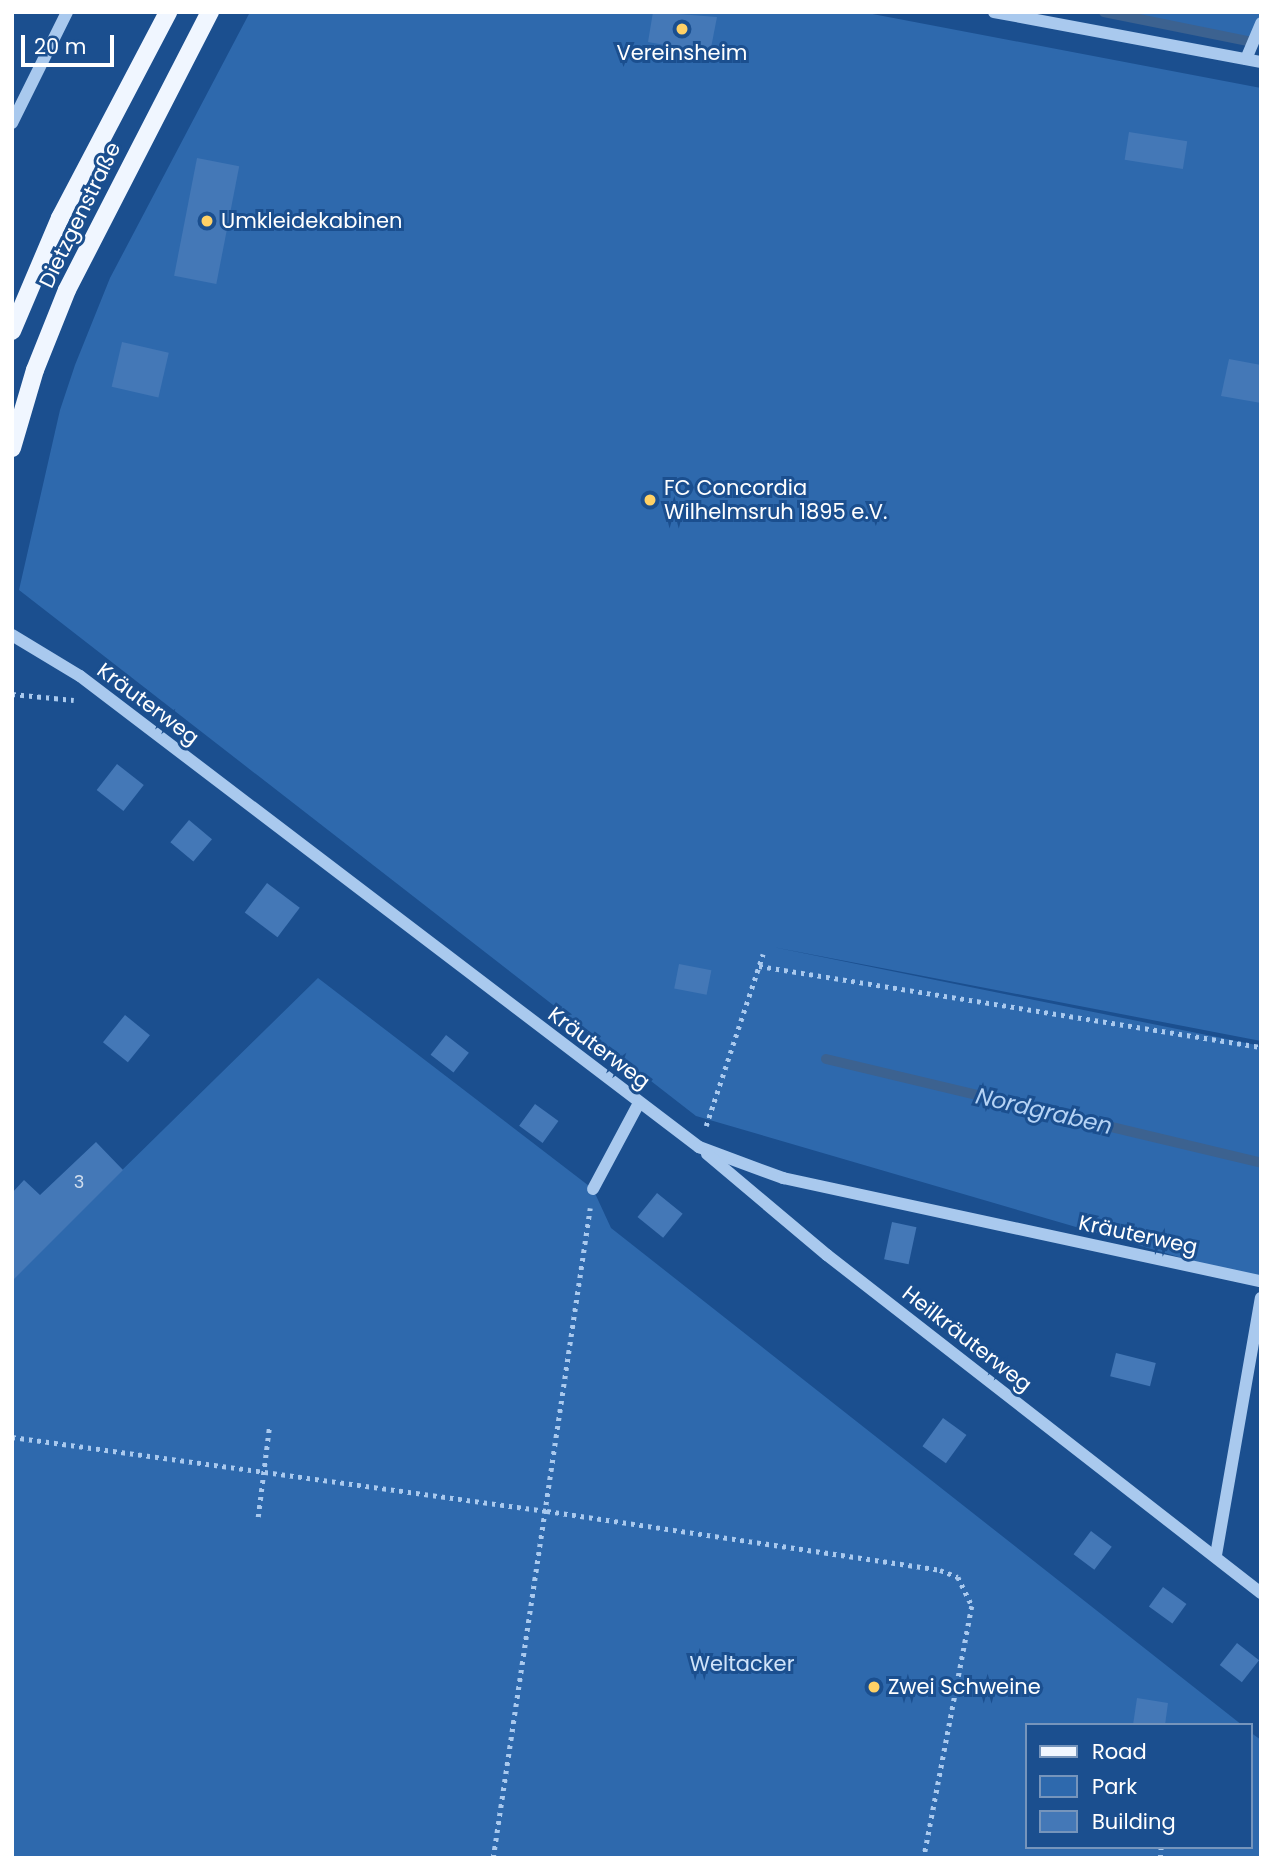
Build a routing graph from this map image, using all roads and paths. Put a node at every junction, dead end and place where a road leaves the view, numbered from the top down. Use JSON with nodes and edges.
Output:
{"nodes":[{"id":1,"x":67,"y":12,"type":"edge"},
{"id":2,"x":168,"y":12,"type":"edge"},
{"id":3,"x":210,"y":12,"type":"edge"},
{"id":4,"x":994,"y":12,"type":"edge"},
{"id":5,"x":1261,"y":23,"type":"edge"},
{"id":6,"x":1246,"y":59,"type":"junction"},
{"id":7,"x":1261,"y":62,"type":"edge"},
{"id":8,"x":12,"y":123,"type":"edge"},
{"id":9,"x":12,"y":331,"type":"edge"},
{"id":10,"x":12,"y":448,"type":"edge"},
{"id":11,"x":12,"y":635,"type":"edge"},
{"id":12,"x":12,"y":694,"type":"edge"},
{"id":13,"x":117,"y":704,"type":"junction"},
{"id":14,"x":763,"y":954,"type":"dead end"},
{"id":15,"x":760,"y":966,"type":"junction"},
{"id":16,"x":1261,"y":1047,"type":"edge"},
{"id":17,"x":639,"y":1103,"type":"junction"},
{"id":18,"x":699,"y":1147,"type":"junction"},
{"id":19,"x":593,"y":1189,"type":"joint"},
{"id":20,"x":1261,"y":1281,"type":"edge"},
{"id":21,"x":1261,"y":1297,"type":"edge"},
{"id":22,"x":270,"y":1429,"type":"dead end"},
{"id":23,"x":12,"y":1437,"type":"edge"},
{"id":24,"x":264,"y":1474,"type":"junction"},
{"id":25,"x":547,"y":1511,"type":"junction"},
{"id":26,"x":258,"y":1517,"type":"dead end"},
{"id":27,"x":1216,"y":1555,"type":"junction"},
{"id":28,"x":1261,"y":1593,"type":"edge"},
{"id":29,"x":494,"y":1858,"type":"edge"},
{"id":30,"x":924,"y":1858,"type":"edge"}],
"edges":[{"from":1,"to":8,"type":"lane"},
{"from":2,"to":9,"type":"main road","name":"Dietzgenstraße"},
{"from":3,"to":10,"type":"main road","name":"Dietzgenstraße"},
{"from":4,"to":6,"type":"lane"},
{"from":5,"to":6,"type":"lane"},
{"from":6,"to":7,"type":"lane"},
{"from":11,"to":13,"type":"lane","name":"Kräuterweg"},
{"from":12,"to":13,"type":"path"},
{"from":13,"to":17,"type":"lane","name":"Kräuterweg"},
{"from":14,"to":15,"type":"path"},
{"from":15,"to":16,"type":"path"},
{"from":15,"to":18,"type":"path"},
{"from":17,"to":18,"type":"lane","name":"Kräuterweg"},
{"from":17,"to":19,"type":"lane"},
{"from":18,"to":20,"type":"lane","name":"Kräuterweg"},
{"from":18,"to":27,"type":"lane","name":"Heilkräuterweg"},
{"from":19,"to":25,"type":"path"},
{"from":21,"to":27,"type":"lane"},
{"from":22,"to":24,"type":"path"},
{"from":23,"to":24,"type":"path"},
{"from":24,"to":25,"type":"path"},
{"from":24,"to":26,"type":"path"},
{"from":25,"to":29,"type":"path"},
{"from":25,"to":30,"type":"path"},
{"from":27,"to":28,"type":"lane","name":"Heilkräuterweg"}]}
